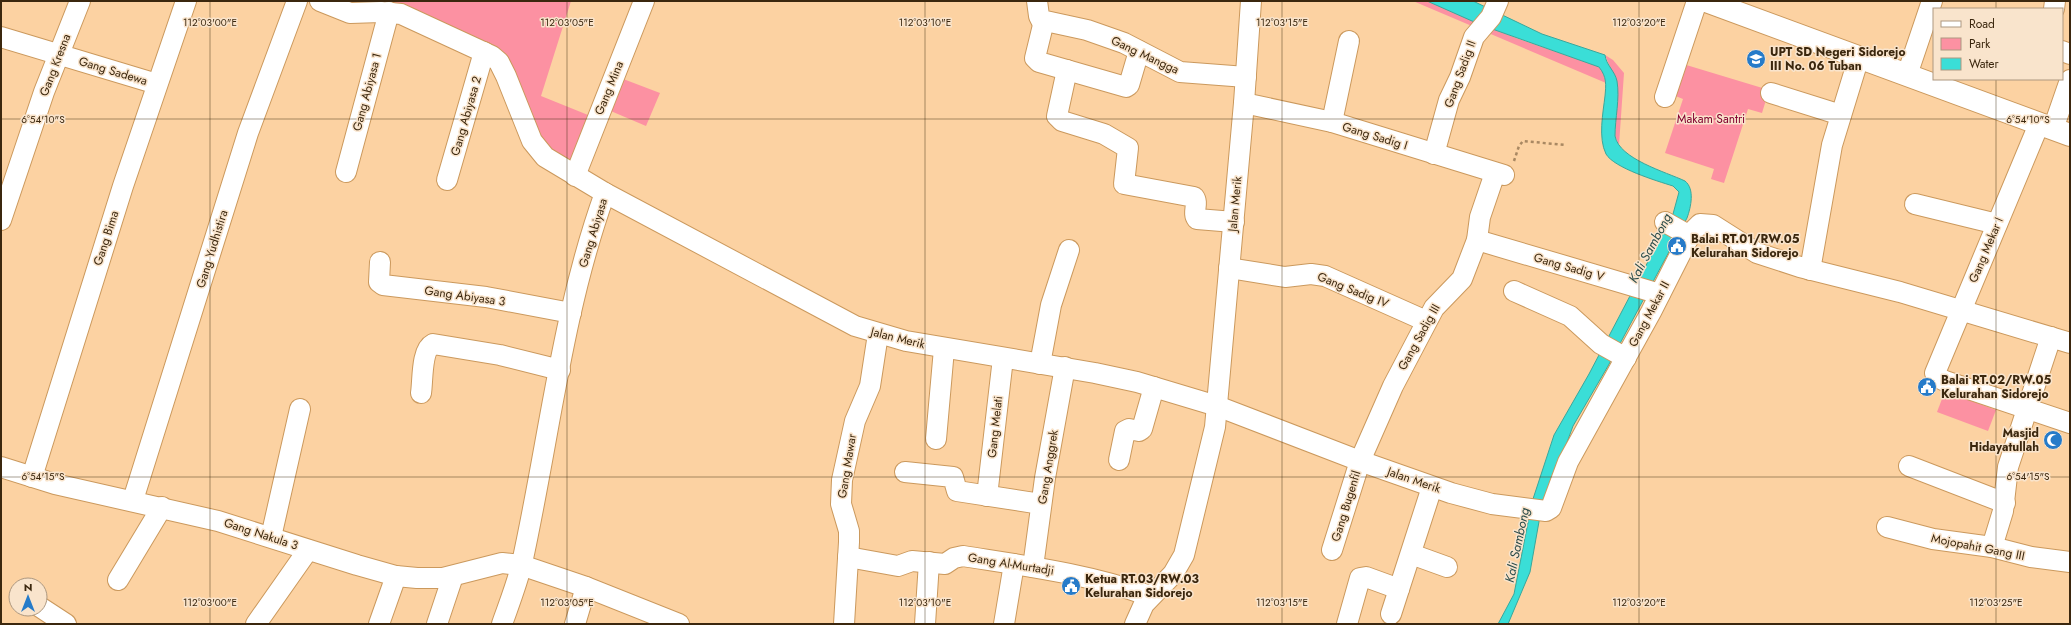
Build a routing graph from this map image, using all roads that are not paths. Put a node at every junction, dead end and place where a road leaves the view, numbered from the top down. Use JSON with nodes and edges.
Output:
{"nodes":[{"id":1,"x":80,"y":1,"type":"edge"},
{"id":2,"x":297,"y":1,"type":"edge"},
{"id":3,"x":320,"y":1,"type":"edge"},
{"id":4,"x":644,"y":1,"type":"edge"},
{"id":5,"x":1037,"y":1,"type":"edge"},
{"id":6,"x":1251,"y":1,"type":"edge"},
{"id":7,"x":1697,"y":1,"type":"edge"},
{"id":8,"x":1706,"y":1,"type":"edge"},
{"id":9,"x":1932,"y":1,"type":"edge"},
{"id":10,"x":181,"y":2,"type":"edge"},
{"id":11,"x":1496,"y":6,"type":"edge"},
{"id":12,"x":389,"y":12,"type":"junction"},
{"id":13,"x":1044,"y":21,"type":"junction"},
{"id":14,"x":1,"y":37,"type":"edge"},
{"id":15,"x":1349,"y":41,"type":"dead end"},
{"id":16,"x":1140,"y":51,"type":"junction"},
{"id":17,"x":484,"y":52,"type":"junction"},
{"id":18,"x":59,"y":54,"type":"junction"},
{"id":19,"x":1859,"y":57,"type":"junction"},
{"id":20,"x":1068,"y":70,"type":"junction"},
{"id":21,"x":1907,"y":75,"type":"junction"},
{"id":22,"x":1246,"y":77,"type":"junction"},
{"id":23,"x":2070,"y":80,"type":"edge"},
{"id":24,"x":157,"y":84,"type":"junction"},
{"id":25,"x":1771,"y":93,"type":"dead end"},
{"id":26,"x":1665,"y":98,"type":"dead end"},
{"id":27,"x":1244,"y":103,"type":"junction"},
{"id":28,"x":1840,"y":115,"type":"junction"},
{"id":29,"x":1332,"y":122,"type":"junction"},
{"id":30,"x":2054,"y":129,"type":"edge"},
{"id":31,"x":1434,"y":154,"type":"junction"},
{"id":32,"x":346,"y":172,"type":"dead end"},
{"id":33,"x":1499,"y":174,"type":"joint"},
{"id":34,"x":575,"y":176,"type":"junction"},
{"id":35,"x":447,"y":180,"type":"dead end"},
{"id":36,"x":605,"y":193,"type":"junction"},
{"id":37,"x":1915,"y":204,"type":"dead end"},
{"id":38,"x":1,"y":220,"type":"edge"},
{"id":39,"x":1234,"y":222,"type":"junction"},
{"id":40,"x":1665,"y":222,"type":"dead end"},
{"id":41,"x":1997,"y":224,"type":"junction"},
{"id":42,"x":1687,"y":234,"type":"junction"},
{"id":43,"x":1477,"y":240,"type":"junction"},
{"id":44,"x":1069,"y":250,"type":"dead end"},
{"id":45,"x":380,"y":262,"type":"dead end"},
{"id":46,"x":1230,"y":268,"type":"junction"},
{"id":47,"x":1810,"y":270,"type":"junction"},
{"id":48,"x":1514,"y":291,"type":"dead end"},
{"id":49,"x":1656,"y":293,"type":"junction"},
{"id":50,"x":1961,"y":310,"type":"junction"},
{"id":51,"x":571,"y":313,"type":"junction"},
{"id":52,"x":1426,"y":321,"type":"junction"},
{"id":53,"x":878,"y":334,"type":"junction"},
{"id":54,"x":2051,"y":337,"type":"junction"},
{"id":55,"x":2070,"y":343,"type":"edge"},
{"id":56,"x":944,"y":349,"type":"junction"},
{"id":57,"x":1622,"y":356,"type":"junction"},
{"id":58,"x":1003,"y":358,"type":"junction"},
{"id":59,"x":1040,"y":364,"type":"junction"},
{"id":60,"x":1065,"y":367,"type":"junction"},
{"id":61,"x":560,"y":370,"type":"junction"},
{"id":62,"x":1154,"y":387,"type":"junction"},
{"id":63,"x":422,"y":393,"type":"dead end"},
{"id":64,"x":1217,"y":406,"type":"junction"},
{"id":65,"x":2026,"y":408,"type":"junction"},
{"id":66,"x":300,"y":409,"type":"dead end"},
{"id":67,"x":2070,"y":423,"type":"edge"},
{"id":68,"x":936,"y":439,"type":"dead end"},
{"id":69,"x":1119,"y":460,"type":"dead end"},
{"id":70,"x":1360,"y":461,"type":"junction"},
{"id":71,"x":1909,"y":466,"type":"dead end"},
{"id":72,"x":1,"y":467,"type":"edge"},
{"id":73,"x":905,"y":472,"type":"dead end"},
{"id":74,"x":32,"y":477,"type":"junction"},
{"id":75,"x":1432,"y":487,"type":"junction"},
{"id":76,"x":987,"y":496,"type":"junction"},
{"id":77,"x":133,"y":500,"type":"junction"},
{"id":78,"x":2005,"y":503,"type":"junction"},
{"id":79,"x":1042,"y":504,"type":"junction"},
{"id":80,"x":162,"y":507,"type":"junction"},
{"id":81,"x":1546,"y":510,"type":"joint"},
{"id":82,"x":1887,"y":527,"type":"dead end"},
{"id":83,"x":271,"y":537,"type":"junction"},
{"id":84,"x":1992,"y":547,"type":"junction"},
{"id":85,"x":308,"y":550,"type":"junction"},
{"id":86,"x":1332,"y":550,"type":"dead end"},
{"id":87,"x":1410,"y":554,"type":"junction"},
{"id":88,"x":848,"y":557,"type":"junction"},
{"id":89,"x":929,"y":562,"type":"junction"},
{"id":90,"x":2070,"y":562,"type":"edge"},
{"id":91,"x":521,"y":565,"type":"junction"},
{"id":92,"x":1024,"y":565,"type":"junction"},
{"id":93,"x":1447,"y":567,"type":"dead end"},
{"id":94,"x":396,"y":576,"type":"junction"},
{"id":95,"x":453,"y":576,"type":"junction"},
{"id":96,"x":118,"y":580,"type":"dead end"},
{"id":97,"x":586,"y":587,"type":"junction"},
{"id":98,"x":1400,"y":589,"type":"junction"},
{"id":99,"x":1150,"y":596,"type":"junction"},
{"id":100,"x":48,"y":612,"type":"edge"},
{"id":101,"x":1391,"y":614,"type":"dead end"},
{"id":102,"x":66,"y":624,"type":"edge"},
{"id":103,"x":256,"y":624,"type":"edge"},
{"id":104,"x":379,"y":624,"type":"edge"},
{"id":105,"x":437,"y":624,"type":"edge"},
{"id":106,"x":502,"y":624,"type":"edge"},
{"id":107,"x":575,"y":624,"type":"edge"},
{"id":108,"x":679,"y":624,"type":"edge"},
{"id":109,"x":844,"y":624,"type":"edge"},
{"id":110,"x":925,"y":624,"type":"edge"},
{"id":111,"x":1004,"y":624,"type":"edge"},
{"id":112,"x":1135,"y":624,"type":"edge"},
{"id":113,"x":1347,"y":624,"type":"edge"}],
"edges":[{"from":1,"to":18,"type":"street","name":"Gang Kresna"},
{"from":2,"to":77,"type":"street","name":"Gang Yudhistira"},
{"from":3,"to":12,"type":"street","name":"Gang Abiyasa"},
{"from":4,"to":34,"type":"street","name":"Gang Mina"},
{"from":5,"to":13,"type":"street"},
{"from":6,"to":22,"type":"street","name":"Jalan Merik"},
{"from":7,"to":26,"type":"street"},
{"from":8,"to":19,"type":"highway"},
{"from":9,"to":21,"type":"street"},
{"from":10,"to":24,"type":"street","name":"Gang Bima"},
{"from":11,"to":31,"type":"street","name":"Gang Sadig II"},
{"from":12,"to":17,"type":"street","name":"Gang Abiyasa"},
{"from":12,"to":32,"type":"street","name":"Gang Abiyasa 1"},
{"from":13,"to":16,"type":"street","name":"Gang Mangga"},
{"from":13,"to":20,"type":"street"},
{"from":14,"to":18,"type":"street","name":"Gang Sadewa"},
{"from":15,"to":29,"type":"street"},
{"from":16,"to":20,"type":"street"},
{"from":16,"to":22,"type":"street","name":"Gang Mangga"},
{"from":17,"to":34,"type":"street","name":"Gang Abiyasa"},
{"from":17,"to":35,"type":"street","name":"Gang Abiyasa 2"},
{"from":18,"to":24,"type":"street","name":"Gang Sadewa"},
{"from":18,"to":38,"type":"street","name":"Gang Kresna"},
{"from":19,"to":21,"type":"highway"},
{"from":19,"to":28,"type":"street"},
{"from":20,"to":39,"type":"street"},
{"from":21,"to":30,"type":"highway"},
{"from":22,"to":27,"type":"street","name":"Jalan Merik"},
{"from":23,"to":30,"type":"street","name":"Gang Mekar I"},
{"from":24,"to":74,"type":"street","name":"Gang Bima"},
{"from":25,"to":28,"type":"street"},
{"from":27,"to":29,"type":"street","name":"Gang Sadig I"},
{"from":27,"to":39,"type":"street","name":"Jalan Merik"},
{"from":28,"to":47,"type":"street"},
{"from":29,"to":31,"type":"street","name":"Gang Sadig I"},
{"from":30,"to":41,"type":"street","name":"Gang Mekar I"},
{"from":31,"to":33,"type":"street","name":"Gang Sadig I"},
{"from":33,"to":43,"type":"street","name":"Gang Sadig III"},
{"from":34,"to":36,"type":"street","name":"Gang Abiyasa"},
{"from":36,"to":51,"type":"street","name":"Gang Abiyasa"},
{"from":36,"to":53,"type":"street","name":"Jalan Merik"},
{"from":37,"to":41,"type":"street"},
{"from":39,"to":46,"type":"street","name":"Jalan Merik"},
{"from":40,"to":42,"type":"street"},
{"from":41,"to":50,"type":"street","name":"Gang Mekar I"},
{"from":42,"to":47,"type":"street","name":"Gang Mekar II"},
{"from":42,"to":49,"type":"street","name":"Gang Mekar II"},
{"from":43,"to":49,"type":"street","name":"Gang Sadig V"},
{"from":43,"to":52,"type":"street","name":"Gang Sadig III"},
{"from":44,"to":59,"type":"street"},
{"from":45,"to":51,"type":"street","name":"Gang Abiyasa 3"},
{"from":46,"to":52,"type":"street","name":"Gang Sadig IV"},
{"from":46,"to":64,"type":"street","name":"Jalan Merik"},
{"from":47,"to":50,"type":"street","name":"Gang Mekar II"},
{"from":48,"to":57,"type":"street"},
{"from":49,"to":57,"type":"street","name":"Gang Mekar II"},
{"from":50,"to":54,"type":"street","name":"Gang Mekar II"},
{"from":50,"to":65,"type":"street","name":"Gang Mekar I"},
{"from":51,"to":61,"type":"street","name":"Gang Abiyasa"},
{"from":52,"to":70,"type":"street","name":"Gang Sadig III"},
{"from":53,"to":56,"type":"street","name":"Jalan Merik"},
{"from":53,"to":88,"type":"street","name":"Gang Mawar"},
{"from":54,"to":55,"type":"street","name":"Gang Mekar II"},
{"from":54,"to":65,"type":"street"},
{"from":56,"to":58,"type":"street","name":"Jalan Merik"},
{"from":56,"to":68,"type":"street"},
{"from":57,"to":81,"type":"street","name":"Gang Mekar II"},
{"from":58,"to":59,"type":"street","name":"Jalan Merik"},
{"from":58,"to":76,"type":"street","name":"Gang Melati"},
{"from":59,"to":60,"type":"street","name":"Jalan Merik"},
{"from":60,"to":62,"type":"street","name":"Jalan Merik"},
{"from":60,"to":79,"type":"street","name":"Gang Anggrek"},
{"from":61,"to":63,"type":"street"},
{"from":61,"to":91,"type":"street","name":"Gang Abiyasa"},
{"from":62,"to":64,"type":"street","name":"Jalan Merik"},
{"from":62,"to":69,"type":"street"},
{"from":64,"to":70,"type":"street","name":"Jalan Merik"},
{"from":64,"to":99,"type":"street","name":"Jalan Merik"},
{"from":65,"to":67,"type":"street"},
{"from":65,"to":78,"type":"street"},
{"from":66,"to":83,"type":"street"},
{"from":70,"to":75,"type":"street","name":"Jalan Merik"},
{"from":70,"to":86,"type":"street","name":"Gang Bugenfil"},
{"from":71,"to":78,"type":"street"},
{"from":72,"to":74,"type":"street","name":"Gang Nakula 3"},
{"from":73,"to":76,"type":"street"},
{"from":74,"to":77,"type":"street","name":"Gang Nakula 3"},
{"from":75,"to":81,"type":"street","name":"Jalan Merik"},
{"from":75,"to":87,"type":"street"},
{"from":76,"to":79,"type":"street"},
{"from":77,"to":80,"type":"street","name":"Gang Nakula 3"},
{"from":78,"to":84,"type":"street"},
{"from":79,"to":92,"type":"street","name":"Gang Anggrek"},
{"from":80,"to":83,"type":"street","name":"Gang Nakula 3"},
{"from":80,"to":96,"type":"street"},
{"from":82,"to":84,"type":"street","name":"Mojopahit Gang III"},
{"from":83,"to":85,"type":"street","name":"Gang Nakula 3"},
{"from":84,"to":90,"type":"street","name":"Mojopahit Gang III"},
{"from":85,"to":94,"type":"street","name":"Gang Nakula 3"},
{"from":85,"to":103,"type":"street"},
{"from":87,"to":93,"type":"street"},
{"from":87,"to":98,"type":"street"},
{"from":88,"to":89,"type":"street","name":"Gang Al-Murtadji"},
{"from":88,"to":109,"type":"street","name":"Gang Mawar"},
{"from":89,"to":92,"type":"street","name":"Gang Al-Murtadji"},
{"from":89,"to":110,"type":"street"},
{"from":91,"to":95,"type":"street","name":"Gang Nakula 3"},
{"from":91,"to":97,"type":"street","name":"Gang Nakula 3"},
{"from":91,"to":106,"type":"street","name":"Gang Abiyasa"},
{"from":92,"to":99,"type":"street","name":"Gang Al-Murtadji"},
{"from":92,"to":111,"type":"street","name":"Gang Anggrek"},
{"from":94,"to":95,"type":"street","name":"Gang Nakula 3"},
{"from":94,"to":104,"type":"street"},
{"from":95,"to":105,"type":"street"},
{"from":97,"to":107,"type":"street"},
{"from":97,"to":108,"type":"street","name":"Gang Nakula 3"},
{"from":98,"to":101,"type":"street"},
{"from":98,"to":113,"type":"street"},
{"from":99,"to":112,"type":"street","name":"Jalan Merik"},
{"from":100,"to":102,"type":"street"}]}
